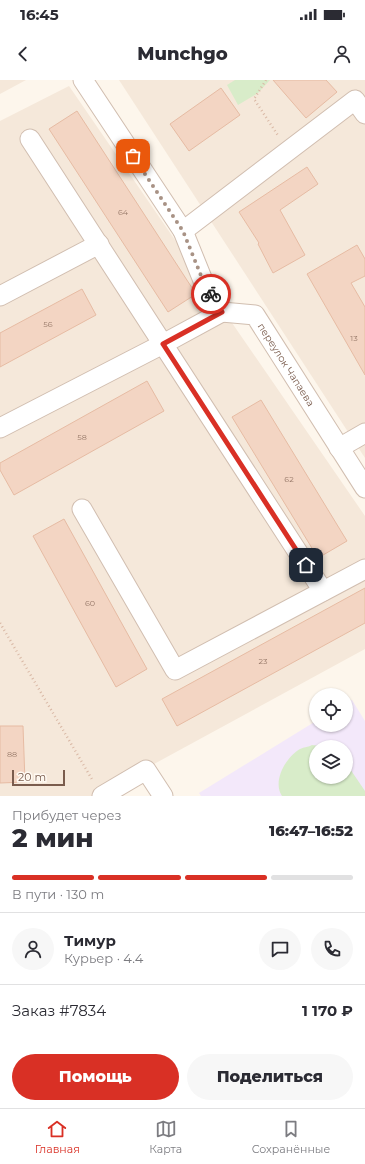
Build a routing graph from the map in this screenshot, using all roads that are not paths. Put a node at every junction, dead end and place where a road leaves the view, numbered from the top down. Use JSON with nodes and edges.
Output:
{"nodes":[{"id":1,"x":83,"y":80,"type":"edge"},
{"id":2,"x":362,"y":102,"type":"edge"},
{"id":3,"x":30,"y":138,"type":"dead end"},
{"id":4,"x":183,"y":231,"type":"junction"},
{"id":5,"x":99,"y":244,"type":"junction"},
{"id":6,"x":0,"y":296,"type":"edge"},
{"id":7,"x":222,"y":312,"type":"junction"},
{"id":8,"x":163,"y":344,"type":"junction"},
{"id":9,"x":0,"y":428,"type":"edge"},
{"id":10,"x":365,"y":433,"type":"edge"},
{"id":11,"x":339,"y":448,"type":"junction"},
{"id":12,"x":365,"y":488,"type":"edge"},
{"id":13,"x":82,"y":509,"type":"dead end"},
{"id":14,"x":365,"y":569,"type":"edge"},
{"id":15,"x":323,"y":591,"type":"junction"},
{"id":16,"x":98,"y":789,"type":"edge"},
{"id":17,"x":163,"y":796,"type":"edge"}],
"edges":[{"from":1,"to":4,"type":"street"},
{"from":2,"to":4,"type":"street"},
{"from":3,"to":5,"type":"street"},
{"from":4,"to":7,"type":"street"},
{"from":5,"to":6,"type":"street"},
{"from":5,"to":8,"type":"street"},
{"from":7,"to":8,"type":"street"},
{"from":7,"to":11,"type":"street","name":"переулок Чапаева"},
{"from":8,"to":9,"type":"street"},
{"from":8,"to":15,"type":"street"},
{"from":10,"to":11,"type":"street"},
{"from":11,"to":12,"type":"street","name":"переулок Чапаева"},
{"from":13,"to":15,"type":"street"},
{"from":14,"to":15,"type":"street"},
{"from":16,"to":17,"type":"street"}]}
